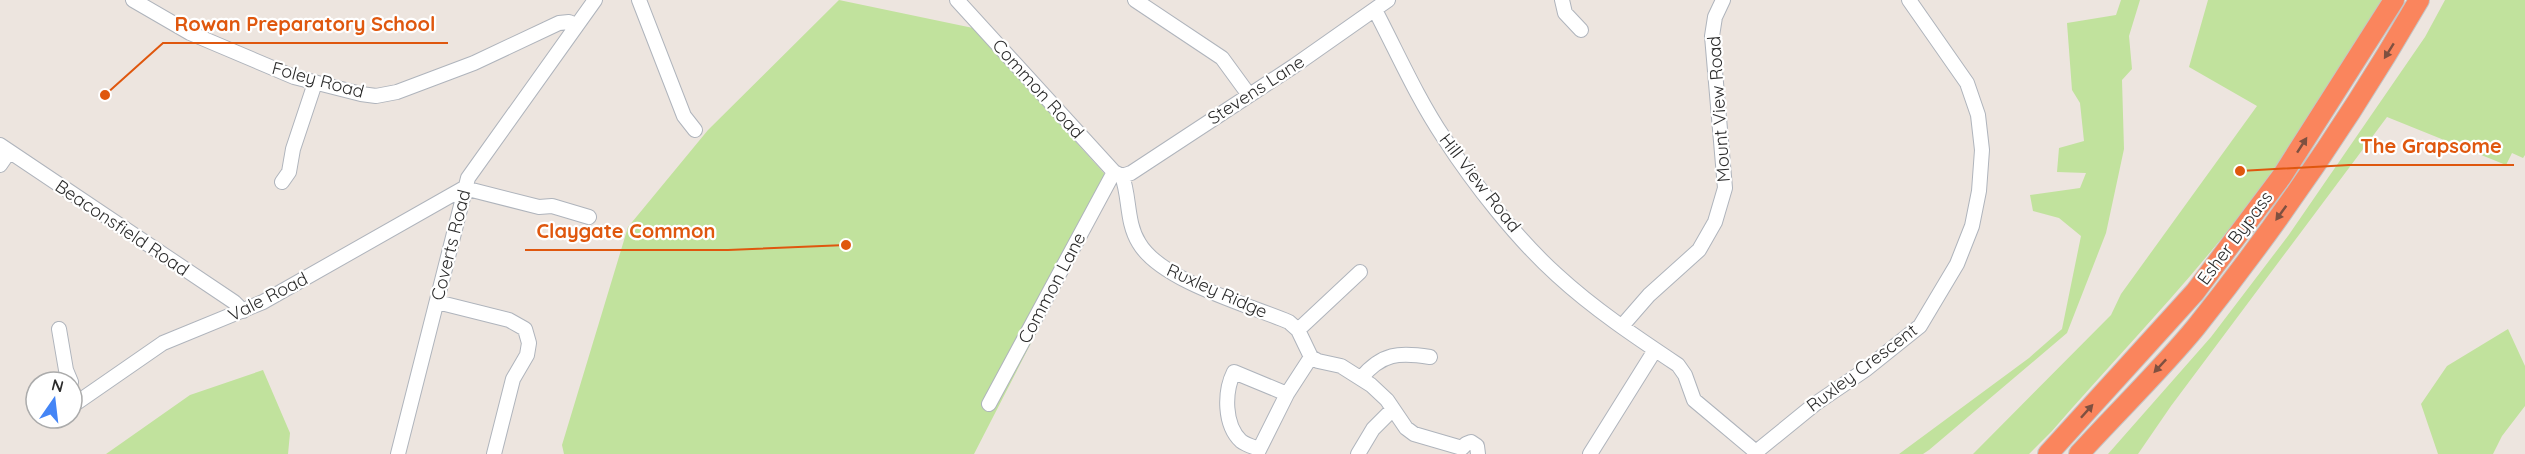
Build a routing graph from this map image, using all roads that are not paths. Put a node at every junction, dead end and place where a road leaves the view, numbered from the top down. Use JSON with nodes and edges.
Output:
{"nodes":[{"id":1,"x":133,"y":0,"type":"edge"},
{"id":2,"x":595,"y":0,"type":"edge"},
{"id":3,"x":639,"y":0,"type":"edge"},
{"id":4,"x":957,"y":0,"type":"edge"},
{"id":5,"x":1135,"y":0,"type":"edge"},
{"id":6,"x":1388,"y":0,"type":"edge"},
{"id":7,"x":1562,"y":0,"type":"edge"},
{"id":8,"x":1723,"y":0,"type":"edge"},
{"id":9,"x":1909,"y":0,"type":"edge"},
{"id":10,"x":2394,"y":0,"type":"edge"},
{"id":11,"x":2419,"y":0,"type":"edge"},
{"id":12,"x":1375,"y":10,"type":"junction"},
{"id":13,"x":576,"y":25,"type":"junction"},
{"id":14,"x":1581,"y":30,"type":"dead end"},
{"id":15,"x":315,"y":83,"type":"junction"},
{"id":16,"x":1249,"y":95,"type":"junction"},
{"id":17,"x":695,"y":130,"type":"dead end"},
{"id":18,"x":5,"y":149,"type":"edge"},
{"id":19,"x":0,"y":165,"type":"edge"},
{"id":20,"x":1118,"y":174,"type":"junction"},
{"id":21,"x":282,"y":182,"type":"dead end"},
{"id":22,"x":464,"y":188,"type":"junction"},
{"id":23,"x":589,"y":217,"type":"dead end"},
{"id":24,"x":1360,"y":272,"type":"dead end"},
{"id":25,"x":437,"y":302,"type":"junction"},
{"id":26,"x":243,"y":311,"type":"junction"},
{"id":27,"x":1622,"y":326,"type":"junction"},
{"id":28,"x":59,"y":329,"type":"dead end"},
{"id":29,"x":1298,"y":330,"type":"junction"},
{"id":30,"x":1655,"y":350,"type":"junction"},
{"id":31,"x":1311,"y":357,"type":"junction"},
{"id":32,"x":1430,"y":357,"type":"dead end"},
{"id":33,"x":66,"y":370,"type":"edge"},
{"id":34,"x":1361,"y":378,"type":"junction"},
{"id":35,"x":1287,"y":394,"type":"junction"},
{"id":36,"x":84,"y":397,"type":"edge"},
{"id":37,"x":989,"y":404,"type":"dead end"},
{"id":38,"x":1392,"y":410,"type":"junction"},
{"id":39,"x":1462,"y":451,"type":"edge"},
{"id":40,"x":1258,"y":452,"type":"edge"},
{"id":41,"x":1756,"y":453,"type":"edge"},
{"id":42,"x":398,"y":454,"type":"edge"},
{"id":43,"x":494,"y":454,"type":"edge"},
{"id":44,"x":1358,"y":454,"type":"edge"},
{"id":45,"x":1479,"y":454,"type":"edge"},
{"id":46,"x":1590,"y":454,"type":"edge"},
{"id":47,"x":2048,"y":454,"type":"edge"},
{"id":48,"x":2079,"y":454,"type":"edge"}],
"edges":[{"from":1,"to":15,"type":"street","name":"Foley Road"},
{"from":2,"to":13,"type":"street","name":"Coverts Road"},
{"from":3,"to":17,"type":"street"},
{"from":4,"to":20,"type":"street","name":"Common Road"},
{"from":5,"to":16,"type":"street"},
{"from":6,"to":12,"type":"street","name":"Stevens Lane"},
{"from":7,"to":14,"type":"street"},
{"from":8,"to":27,"type":"street","name":"Mount View Road"},
{"from":9,"to":41,"type":"street","name":"Ruxley Crescent"},
{"from":47,"to":10,"type":"highway","name":"Esher Bypass","one_way":true},
{"from":11,"to":48,"type":"highway","name":"Esher Bypass","one_way":true},
{"from":12,"to":16,"type":"street","name":"Stevens Lane"},
{"from":12,"to":27,"type":"street","name":"Hill View Road"},
{"from":13,"to":15,"type":"street","name":"Foley Road"},
{"from":13,"to":22,"type":"street","name":"Coverts Road"},
{"from":15,"to":21,"type":"street"},
{"from":16,"to":20,"type":"street","name":"Stevens Lane"},
{"from":18,"to":19,"type":"street"},
{"from":18,"to":26,"type":"street","name":"Beaconsfield Road"},
{"from":20,"to":29,"type":"street","name":"Ruxley Ridge"},
{"from":20,"to":37,"type":"street","name":"Common Lane"},
{"from":22,"to":23,"type":"street"},
{"from":22,"to":25,"type":"street","name":"Coverts Road"},
{"from":22,"to":26,"type":"street","name":"Vale Road"},
{"from":24,"to":29,"type":"street"},
{"from":25,"to":42,"type":"street","name":"Coverts Road"},
{"from":25,"to":43,"type":"street"},
{"from":26,"to":36,"type":"street","name":"Vale Road"},
{"from":27,"to":30,"type":"street","name":"Ruxley Crescent"},
{"from":28,"to":33,"type":"street"},
{"from":29,"to":31,"type":"street"},
{"from":30,"to":41,"type":"street","name":"Ruxley Crescent"},
{"from":30,"to":46,"type":"street"},
{"from":31,"to":34,"type":"street"},
{"from":31,"to":35,"type":"street"},
{"from":32,"to":34,"type":"street"},
{"from":34,"to":38,"type":"street"},
{"from":35,"to":40,"type":"street"},
{"from":35,"to":40,"type":"street"},
{"from":38,"to":39,"type":"street"},
{"from":38,"to":44,"type":"street"},
{"from":39,"to":45,"type":"street"}]}
